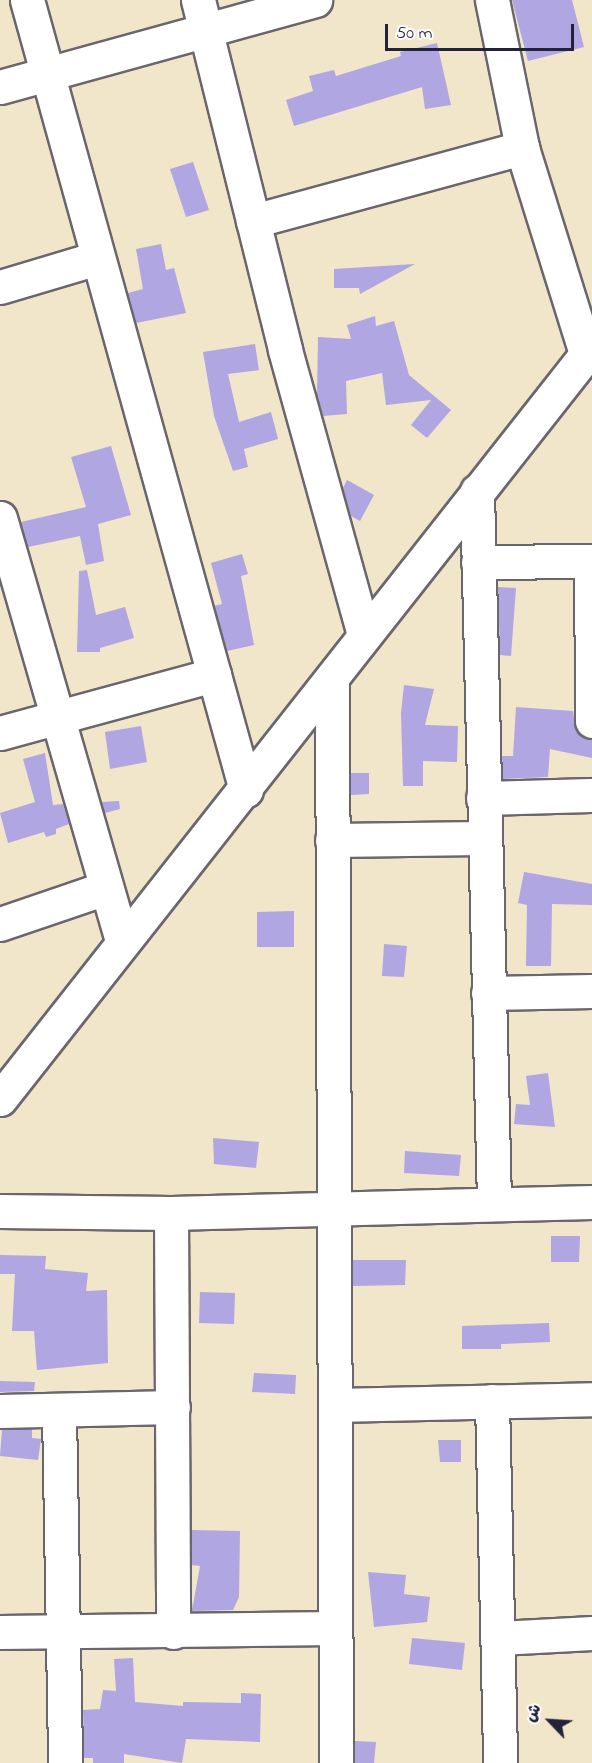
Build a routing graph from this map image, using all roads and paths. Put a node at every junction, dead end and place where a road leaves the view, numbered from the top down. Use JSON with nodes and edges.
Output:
{"nodes":[{"id":1,"x":27,"y":0,"type":"edge"},
{"id":2,"x":198,"y":0,"type":"edge"},
{"id":3,"x":315,"y":0,"type":"edge"},
{"id":4,"x":492,"y":0,"type":"edge"},
{"id":5,"x":207,"y":32,"type":"junction"},
{"id":6,"x":48,"y":76,"type":"junction"},
{"id":7,"x":0,"y":87,"type":"edge"},
{"id":8,"x":522,"y":148,"type":"junction"},
{"id":9,"x":253,"y":222,"type":"junction"},
{"id":10,"x":97,"y":258,"type":"junction"},
{"id":11,"x":0,"y":287,"type":"edge"},
{"id":12,"x":589,"y":351,"type":"edge"},
{"id":13,"x":477,"y":491,"type":"junction"},
{"id":14,"x":1,"y":524,"type":"edge"},
{"id":15,"x":591,"y":561,"type":"edge"},
{"id":16,"x":478,"y":562,"type":"junction"},
{"id":17,"x":364,"y":634,"type":"junction"},
{"id":18,"x":214,"y":675,"type":"junction"},
{"id":19,"x":332,"y":678,"type":"junction"},
{"id":20,"x":56,"y":718,"type":"junction"},
{"id":21,"x":592,"y":721,"type":"edge"},
{"id":22,"x":0,"y":733,"type":"edge"},
{"id":23,"x":246,"y":790,"type":"junction"},
{"id":24,"x":592,"y":795,"type":"edge"},
{"id":25,"x":483,"y":798,"type":"junction"},
{"id":26,"x":484,"y":838,"type":"junction"},
{"id":27,"x":332,"y":840,"type":"junction"},
{"id":28,"x":106,"y":888,"type":"junction"},
{"id":29,"x":0,"y":924,"type":"edge"},
{"id":30,"x":122,"y":942,"type":"junction"},
{"id":31,"x":592,"y":991,"type":"edge"},
{"id":32,"x":488,"y":993,"type":"junction"},
{"id":33,"x":0,"y":1100,"type":"edge"},
{"id":34,"x":592,"y":1202,"type":"edge"},
{"id":35,"x":494,"y":1204,"type":"junction"},
{"id":36,"x":333,"y":1209,"type":"junction"},
{"id":37,"x":0,"y":1211,"type":"edge"},
{"id":38,"x":171,"y":1213,"type":"junction"},
{"id":39,"x":592,"y":1399,"type":"edge"},
{"id":40,"x":492,"y":1401,"type":"junction"},
{"id":41,"x":335,"y":1405,"type":"junction"},
{"id":42,"x":173,"y":1407,"type":"junction"},
{"id":43,"x":0,"y":1411,"type":"edge"},
{"id":44,"x":59,"y":1411,"type":"junction"},
{"id":45,"x":335,"y":1628,"type":"junction"},
{"id":46,"x":0,"y":1632,"type":"edge"},
{"id":47,"x":61,"y":1632,"type":"junction"},
{"id":48,"x":173,"y":1632,"type":"junction"},
{"id":49,"x":592,"y":1632,"type":"edge"},
{"id":50,"x":500,"y":1638,"type":"junction"},
{"id":51,"x":65,"y":1763,"type":"edge"},
{"id":52,"x":336,"y":1763,"type":"edge"},
{"id":53,"x":501,"y":1763,"type":"edge"}],
"edges":[{"from":1,"to":6,"type":"street"},
{"from":2,"to":5,"type":"street"},
{"from":3,"to":5,"type":"street"},
{"from":4,"to":8,"type":"street"},
{"from":5,"to":6,"type":"street"},
{"from":5,"to":9,"type":"street"},
{"from":6,"to":7,"type":"street"},
{"from":6,"to":10,"type":"street"},
{"from":8,"to":9,"type":"street"},
{"from":8,"to":12,"type":"street"},
{"from":9,"to":17,"type":"street"},
{"from":10,"to":11,"type":"street"},
{"from":10,"to":18,"type":"street"},
{"from":12,"to":13,"type":"street"},
{"from":13,"to":16,"type":"street"},
{"from":13,"to":17,"type":"street"},
{"from":14,"to":20,"type":"street"},
{"from":15,"to":16,"type":"street"},
{"from":15,"to":21,"type":"street"},
{"from":16,"to":25,"type":"street"},
{"from":17,"to":19,"type":"street"},
{"from":18,"to":20,"type":"street"},
{"from":18,"to":23,"type":"street"},
{"from":19,"to":23,"type":"street"},
{"from":19,"to":27,"type":"street"},
{"from":20,"to":22,"type":"street"},
{"from":20,"to":28,"type":"street"},
{"from":23,"to":30,"type":"street"},
{"from":24,"to":25,"type":"street"},
{"from":25,"to":26,"type":"street"},
{"from":26,"to":27,"type":"street"},
{"from":26,"to":32,"type":"street"},
{"from":27,"to":36,"type":"street"},
{"from":28,"to":29,"type":"street"},
{"from":28,"to":30,"type":"street"},
{"from":30,"to":33,"type":"street"},
{"from":31,"to":32,"type":"street"},
{"from":32,"to":35,"type":"street"},
{"from":34,"to":35,"type":"street"},
{"from":35,"to":36,"type":"street"},
{"from":36,"to":38,"type":"street"},
{"from":36,"to":41,"type":"street"},
{"from":37,"to":38,"type":"street"},
{"from":38,"to":42,"type":"street"},
{"from":39,"to":40,"type":"street"},
{"from":40,"to":41,"type":"street"},
{"from":40,"to":50,"type":"street"},
{"from":41,"to":45,"type":"street"},
{"from":42,"to":44,"type":"street"},
{"from":42,"to":48,"type":"street"},
{"from":43,"to":44,"type":"street"},
{"from":44,"to":47,"type":"street"},
{"from":45,"to":48,"type":"street"},
{"from":45,"to":52,"type":"street"},
{"from":46,"to":47,"type":"street"},
{"from":47,"to":48,"type":"street"},
{"from":47,"to":51,"type":"street"},
{"from":49,"to":50,"type":"street"},
{"from":50,"to":53,"type":"street"}]}
